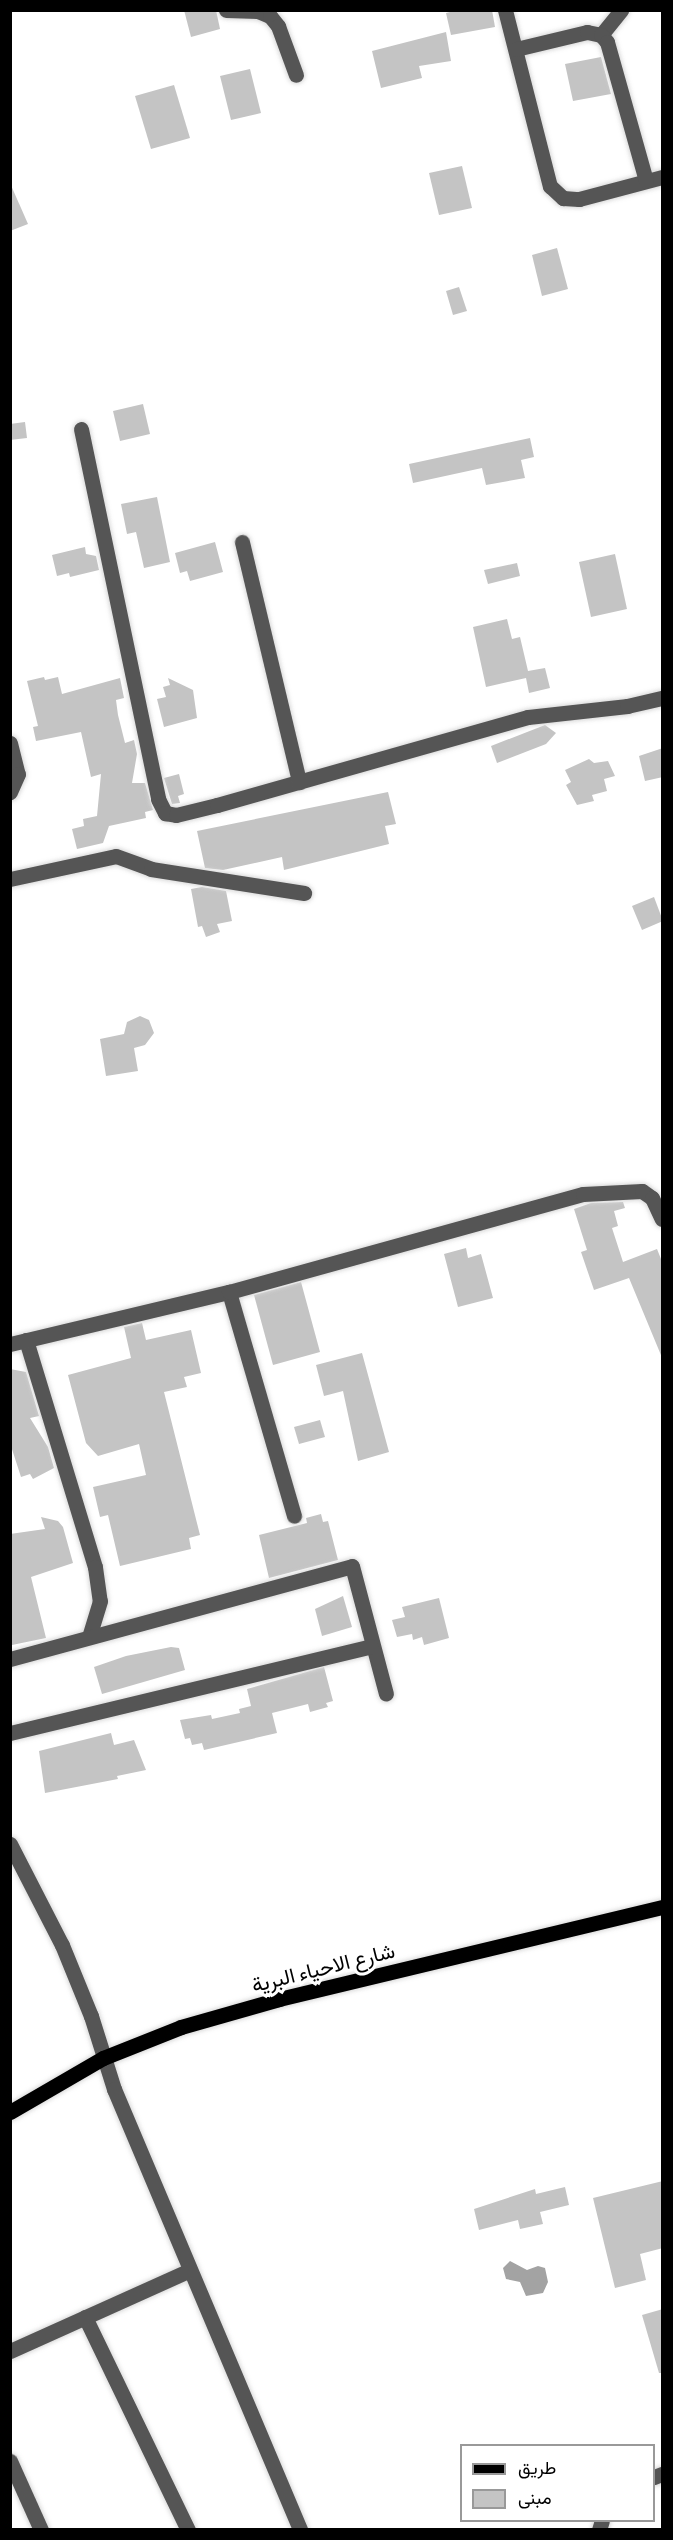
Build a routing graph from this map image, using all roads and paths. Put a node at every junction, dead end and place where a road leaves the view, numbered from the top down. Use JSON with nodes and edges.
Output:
{"nodes":[{"id":1,"x":226,"y":10,"type":"edge"},
{"id":2,"x":505,"y":10,"type":"edge"},
{"id":3,"x":621,"y":10,"type":"edge"},
{"id":4,"x":601,"y":35,"type":"junction"},
{"id":5,"x":516,"y":49,"type":"junction"},
{"id":6,"x":296,"y":75,"type":"dead end"},
{"id":7,"x":663,"y":177,"type":"edge"},
{"id":8,"x":646,"y":181,"type":"junction"},
{"id":9,"x":81,"y":429,"type":"dead end"},
{"id":10,"x":243,"y":542,"type":"dead end"},
{"id":11,"x":663,"y":698,"type":"edge"},
{"id":12,"x":10,"y":743,"type":"edge"},
{"id":13,"x":299,"y":782,"type":"junction"},
{"id":14,"x":10,"y":792,"type":"edge"},
{"id":15,"x":10,"y":879,"type":"edge"},
{"id":16,"x":304,"y":893,"type":"dead end"},
{"id":17,"x":663,"y":1219,"type":"edge"},
{"id":18,"x":230,"y":1292,"type":"junction"},
{"id":19,"x":26,"y":1340,"type":"junction"},
{"id":20,"x":10,"y":1344,"type":"edge"},
{"id":21,"x":294,"y":1516,"type":"dead end"},
{"id":22,"x":89,"y":1636,"type":"junction"},
{"id":23,"x":371,"y":1646,"type":"junction"},
{"id":24,"x":10,"y":1659,"type":"edge"},
{"id":25,"x":386,"y":1694,"type":"dead end"},
{"id":26,"x":10,"y":1733,"type":"edge"},
{"id":27,"x":10,"y":1844,"type":"edge"},
{"id":28,"x":663,"y":1907,"type":"edge"},
{"id":29,"x":103,"y":2058,"type":"junction"},
{"id":30,"x":10,"y":2112,"type":"edge"},
{"id":31,"x":190,"y":2270,"type":"junction"},
{"id":32,"x":85,"y":2317,"type":"junction"},
{"id":33,"x":10,"y":2351,"type":"edge"},
{"id":34,"x":10,"y":2461,"type":"edge"},
{"id":35,"x":41,"y":2529,"type":"edge"},
{"id":36,"x":188,"y":2529,"type":"edge"},
{"id":37,"x":300,"y":2529,"type":"edge"}],
"edges":[{"from":1,"to":6,"type":"street"},
{"from":2,"to":5,"type":"street"},
{"from":3,"to":4,"type":"street"},
{"from":4,"to":5,"type":"street"},
{"from":4,"to":8,"type":"street"},
{"from":5,"to":8,"type":"street"},
{"from":7,"to":8,"type":"street"},
{"from":9,"to":13,"type":"street"},
{"from":10,"to":13,"type":"street"},
{"from":11,"to":13,"type":"street"},
{"from":12,"to":14,"type":"street"},
{"from":15,"to":16,"type":"street"},
{"from":17,"to":18,"type":"street"},
{"from":18,"to":19,"type":"street"},
{"from":18,"to":21,"type":"street"},
{"from":19,"to":20,"type":"street"},
{"from":19,"to":22,"type":"street"},
{"from":22,"to":23,"type":"street"},
{"from":22,"to":24,"type":"street"},
{"from":23,"to":25,"type":"street"},
{"from":23,"to":26,"type":"street"},
{"from":27,"to":29,"type":"street"},
{"from":28,"to":29,"type":"main road","name":"شارع الاحياء البرية"},
{"from":29,"to":30,"type":"main road","name":"شارع الاحياء البرية"},
{"from":29,"to":31,"type":"street"},
{"from":31,"to":32,"type":"street"},
{"from":31,"to":37,"type":"street"},
{"from":32,"to":33,"type":"street"},
{"from":32,"to":36,"type":"street"},
{"from":34,"to":35,"type":"street"}]}
